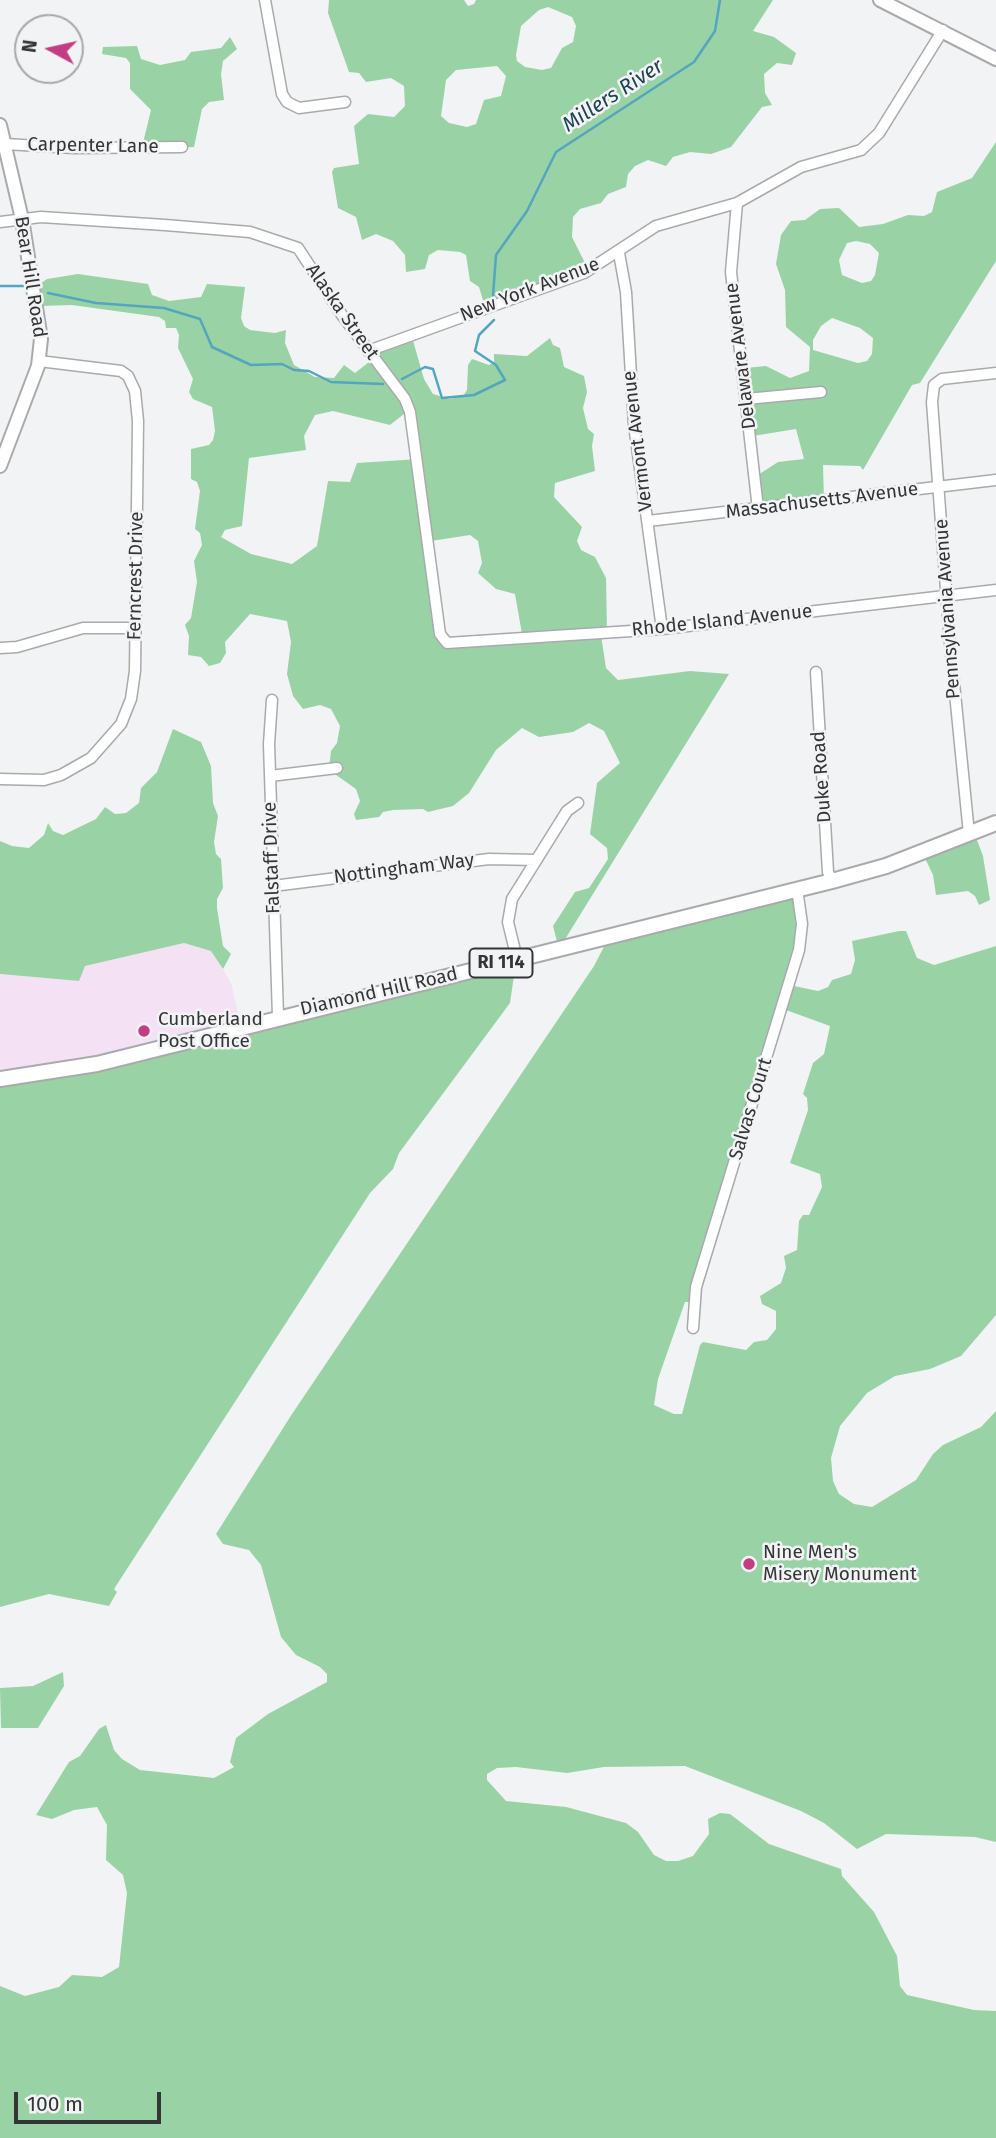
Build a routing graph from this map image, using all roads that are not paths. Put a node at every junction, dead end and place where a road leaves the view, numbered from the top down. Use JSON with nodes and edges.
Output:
{"nodes":[{"id":1,"x":265,"y":0,"type":"edge"},
{"id":2,"x":880,"y":0,"type":"edge"},
{"id":3,"x":943,"y":30,"type":"junction"},
{"id":4,"x":996,"y":60,"type":"edge"},
{"id":5,"x":345,"y":102,"type":"dead end"},
{"id":6,"x":0,"y":125,"type":"edge"},
{"id":7,"x":5,"y":144,"type":"junction"},
{"id":8,"x":182,"y":147,"type":"dead end"},
{"id":9,"x":737,"y":203,"type":"junction"},
{"id":10,"x":22,"y":219,"type":"junction"},
{"id":11,"x":0,"y":222,"type":"edge"},
{"id":12,"x":619,"y":253,"type":"junction"},
{"id":13,"x":368,"y":351,"type":"junction"},
{"id":14,"x":39,"y":361,"type":"junction"},
{"id":15,"x":996,"y":373,"type":"edge"},
{"id":16,"x":821,"y":392,"type":"dead end"},
{"id":17,"x":746,"y":399,"type":"junction"},
{"id":18,"x":0,"y":466,"type":"edge"},
{"id":19,"x":996,"y":480,"type":"edge"},
{"id":20,"x":939,"y":488,"type":"junction"},
{"id":21,"x":758,"y":509,"type":"junction"},
{"id":22,"x":648,"y":521,"type":"junction"},
{"id":23,"x":996,"y":590,"type":"edge"},
{"id":24,"x":947,"y":595,"type":"junction"},
{"id":25,"x":135,"y":628,"type":"junction"},
{"id":26,"x":662,"y":629,"type":"junction"},
{"id":27,"x":447,"y":643,"type":"joint"},
{"id":28,"x":0,"y":648,"type":"edge"},
{"id":29,"x":816,"y":672,"type":"dead end"},
{"id":30,"x":272,"y":700,"type":"dead end"},
{"id":31,"x":337,"y":768,"type":"dead end"},
{"id":32,"x":270,"y":776,"type":"junction"},
{"id":33,"x":0,"y":779,"type":"edge"},
{"id":34,"x":578,"y":803,"type":"dead end"},
{"id":35,"x":996,"y":823,"type":"edge"},
{"id":36,"x":969,"y":834,"type":"junction"},
{"id":37,"x":536,"y":860,"type":"junction"},
{"id":38,"x":832,"y":880,"type":"junction"},
{"id":39,"x":273,"y":886,"type":"junction"},
{"id":40,"x":797,"y":890,"type":"junction"},
{"id":41,"x":517,"y":959,"type":"junction"},
{"id":42,"x":278,"y":1016,"type":"junction"},
{"id":43,"x":0,"y":1079,"type":"edge"},
{"id":44,"x":693,"y":1328,"type":"dead end"}],
"edges":[{"from":1,"to":5,"type":"street"},
{"from":2,"to":3,"type":"street"},
{"from":3,"to":4,"type":"street"},
{"from":3,"to":9,"type":"street","name":"New York Avenue"},
{"from":6,"to":7,"type":"street","name":"Bear Hill Road"},
{"from":7,"to":8,"type":"street","name":"Carpenter Lane"},
{"from":7,"to":10,"type":"street","name":"Bear Hill Road"},
{"from":9,"to":12,"type":"street","name":"New York Avenue"},
{"from":9,"to":17,"type":"street","name":"Delaware Avenue"},
{"from":10,"to":11,"type":"street","name":"Alaska Street"},
{"from":10,"to":13,"type":"street","name":"Alaska Street"},
{"from":10,"to":14,"type":"street","name":"Bear Hill Road"},
{"from":12,"to":13,"type":"street","name":"New York Avenue"},
{"from":12,"to":22,"type":"street","name":"Vermont Avenue"},
{"from":13,"to":27,"type":"street","name":"Alaska Street"},
{"from":14,"to":18,"type":"street","name":"Bear Hill Road"},
{"from":14,"to":25,"type":"street","name":"Ferncrest Drive"},
{"from":15,"to":20,"type":"street","name":"Pennsylvania Avenue"},
{"from":16,"to":17,"type":"street"},
{"from":17,"to":21,"type":"street","name":"Delaware Avenue"},
{"from":19,"to":20,"type":"street","name":"Massachusetts Avenue"},
{"from":20,"to":21,"type":"street","name":"Massachusetts Avenue"},
{"from":20,"to":24,"type":"street","name":"Pennsylvania Avenue"},
{"from":21,"to":22,"type":"street","name":"Massachusetts Avenue"},
{"from":22,"to":26,"type":"street","name":"Vermont Avenue"},
{"from":23,"to":24,"type":"street","name":"Rhode Island Avenue"},
{"from":24,"to":26,"type":"street","name":"Rhode Island Avenue"},
{"from":24,"to":36,"type":"street","name":"Pennsylvania Avenue"},
{"from":25,"to":28,"type":"street"},
{"from":25,"to":33,"type":"street","name":"Ferncrest Drive"},
{"from":26,"to":27,"type":"street","name":"Rhode Island Avenue"},
{"from":29,"to":38,"type":"street","name":"Duke Road"},
{"from":30,"to":32,"type":"street","name":"Falstaff Drive"},
{"from":31,"to":32,"type":"street"},
{"from":32,"to":39,"type":"street","name":"Falstaff Drive"},
{"from":34,"to":37,"type":"street"},
{"from":35,"to":36,"type":"main road","name":"Diamond Hill Road","number":"RI 114"},
{"from":36,"to":38,"type":"main road","name":"Diamond Hill Road","number":"RI 114"},
{"from":37,"to":39,"type":"street","name":"Nottingham Way"},
{"from":37,"to":41,"type":"street"},
{"from":38,"to":40,"type":"main road","name":"Diamond Hill Road","number":"RI 114"},
{"from":39,"to":42,"type":"street","name":"Falstaff Drive"},
{"from":40,"to":41,"type":"main road","name":"Diamond Hill Road","number":"RI 114"},
{"from":40,"to":44,"type":"street","name":"Salvas Court"},
{"from":41,"to":42,"type":"main road","name":"Diamond Hill Road","number":"RI 114"},
{"from":42,"to":43,"type":"main road","name":"Diamond Hill Road","number":"RI 114"}]}
